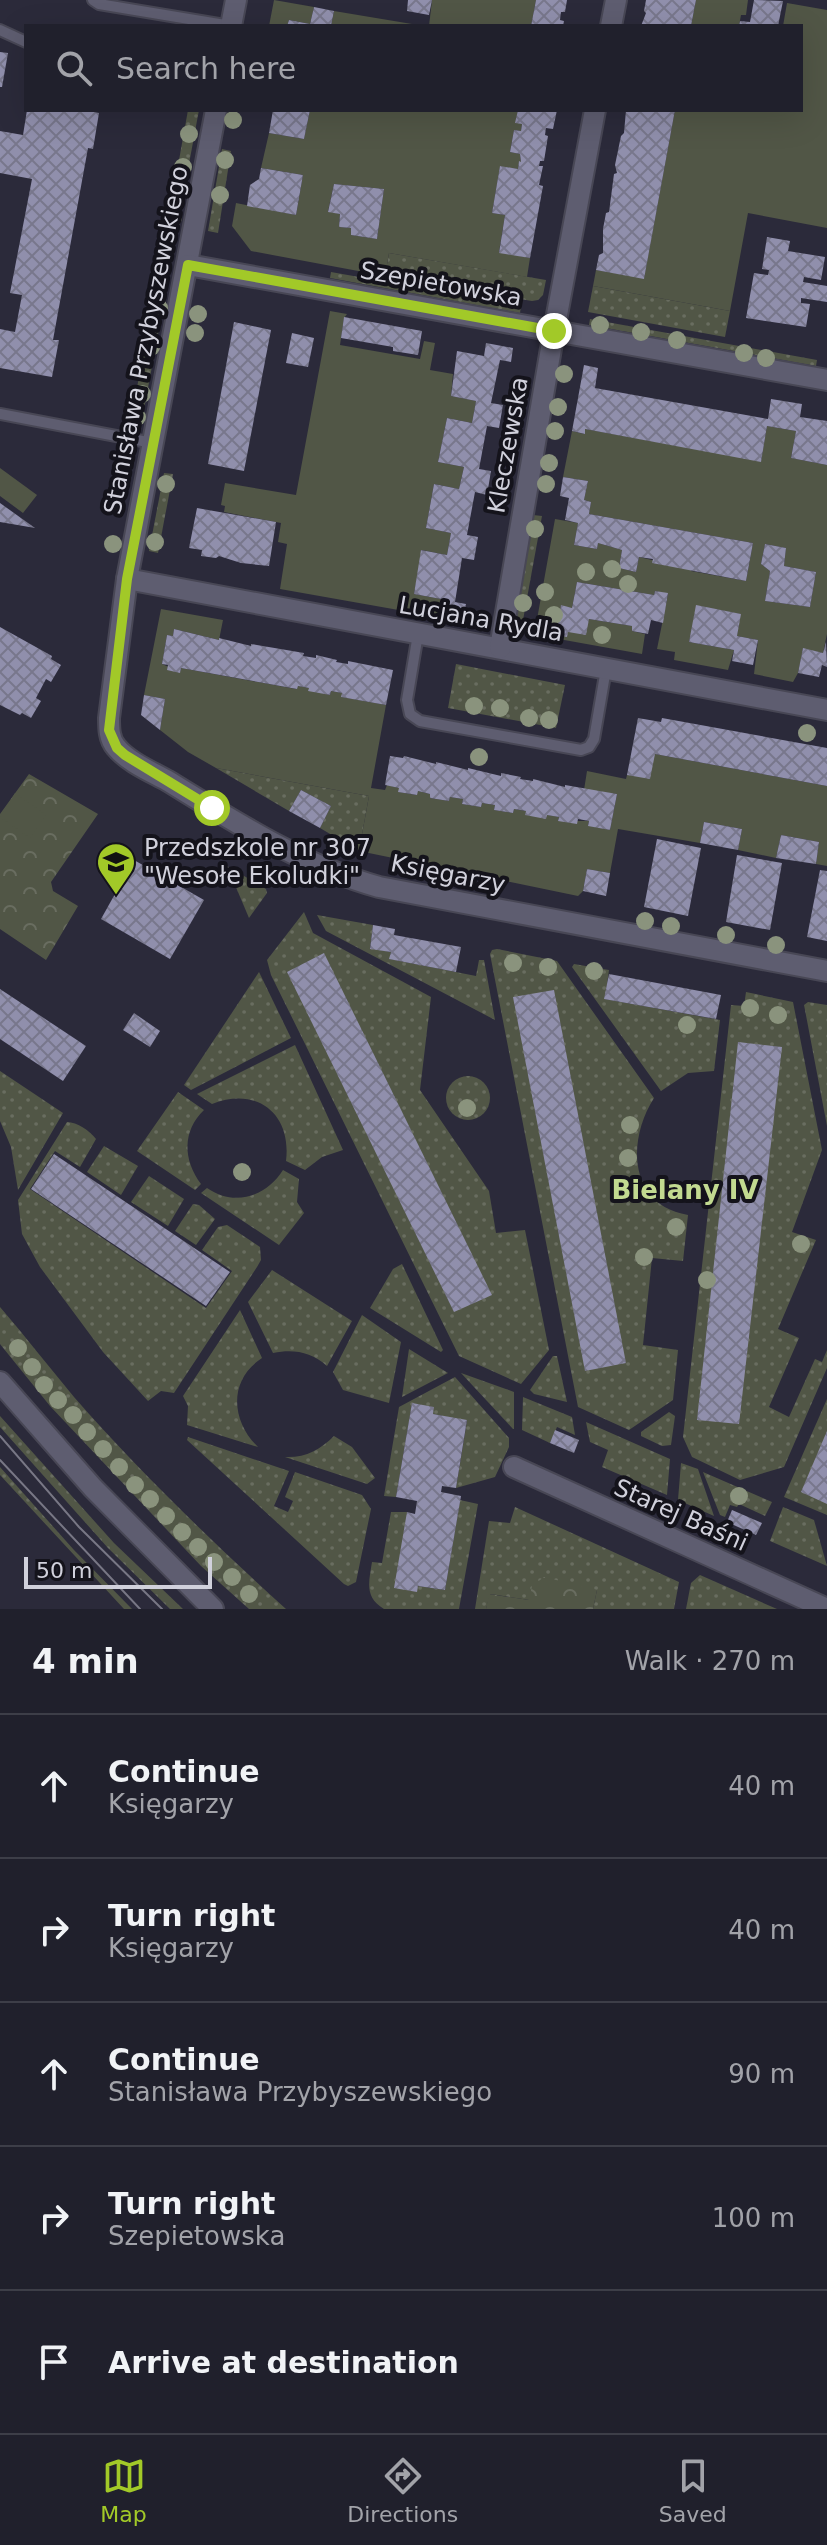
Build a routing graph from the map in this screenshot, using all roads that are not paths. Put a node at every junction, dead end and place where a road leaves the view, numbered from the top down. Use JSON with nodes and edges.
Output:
{"nodes":[{"id":1,"x":93,"y":0,"type":"edge"},
{"id":2,"x":236,"y":0,"type":"edge"},
{"id":3,"x":616,"y":0,"type":"edge"},
{"id":4,"x":219,"y":24,"type":"edge"},
{"id":5,"x":231,"y":24,"type":"edge"},
{"id":6,"x":611,"y":24,"type":"edge"},
{"id":7,"x":0,"y":30,"type":"edge"},
{"id":8,"x":24,"y":41,"type":"edge"},
{"id":9,"x":216,"y":112,"type":"edge"},
{"id":10,"x":595,"y":112,"type":"edge"},
{"id":11,"x":188,"y":265,"type":"junction"},
{"id":12,"x":554,"y":331,"type":"junction"},
{"id":13,"x":827,"y":380,"type":"edge"},
{"id":14,"x":0,"y":414,"type":"edge"},
{"id":15,"x":153,"y":443,"type":"junction"},
{"id":16,"x":127,"y":579,"type":"junction"},
{"id":17,"x":418,"y":634,"type":"junction"},
{"id":18,"x":500,"y":648,"type":"junction"},
{"id":19,"x":606,"y":669,"type":"junction"},
{"id":20,"x":827,"y":710,"type":"edge"},
{"id":21,"x":827,"y":971,"type":"edge"},
{"id":22,"x":0,"y":1382,"type":"edge"},
{"id":23,"x":514,"y":1467,"type":"dead end"},
{"id":24,"x":213,"y":1609,"type":"edge"},
{"id":25,"x":827,"y":1609,"type":"edge"}],
"edges":[{"from":1,"to":4,"type":"lane"},
{"from":2,"to":5,"type":"street"},
{"from":3,"to":6,"type":"street"},
{"from":7,"to":8,"type":"lane"},
{"from":9,"to":11,"type":"street","name":"Stanisława Przybyszewskiego"},
{"from":10,"to":12,"type":"street","name":"Kleczewska"},
{"from":11,"to":12,"type":"street","name":"Szepietowska"},
{"from":11,"to":15,"type":"street","name":"Stanisława Przybyszewskiego"},
{"from":12,"to":13,"type":"street","name":"Szepietowska"},
{"from":12,"to":18,"type":"street","name":"Kleczewska"},
{"from":14,"to":15,"type":"lane"},
{"from":15,"to":16,"type":"street","name":"Stanisława Przybyszewskiego"},
{"from":16,"to":17,"type":"street","name":"Lucjana Rydla"},
{"from":16,"to":21,"type":"street","name":"Księgarzy"},
{"from":17,"to":18,"type":"street","name":"Lucjana Rydla"},
{"from":17,"to":19,"type":"lane"},
{"from":18,"to":19,"type":"street","name":"Lucjana Rydla"},
{"from":19,"to":20,"type":"street","name":"Lucjana Rydla"},
{"from":22,"to":24,"type":"street"},
{"from":23,"to":25,"type":"street","name":"Starej Baśni"}]}
